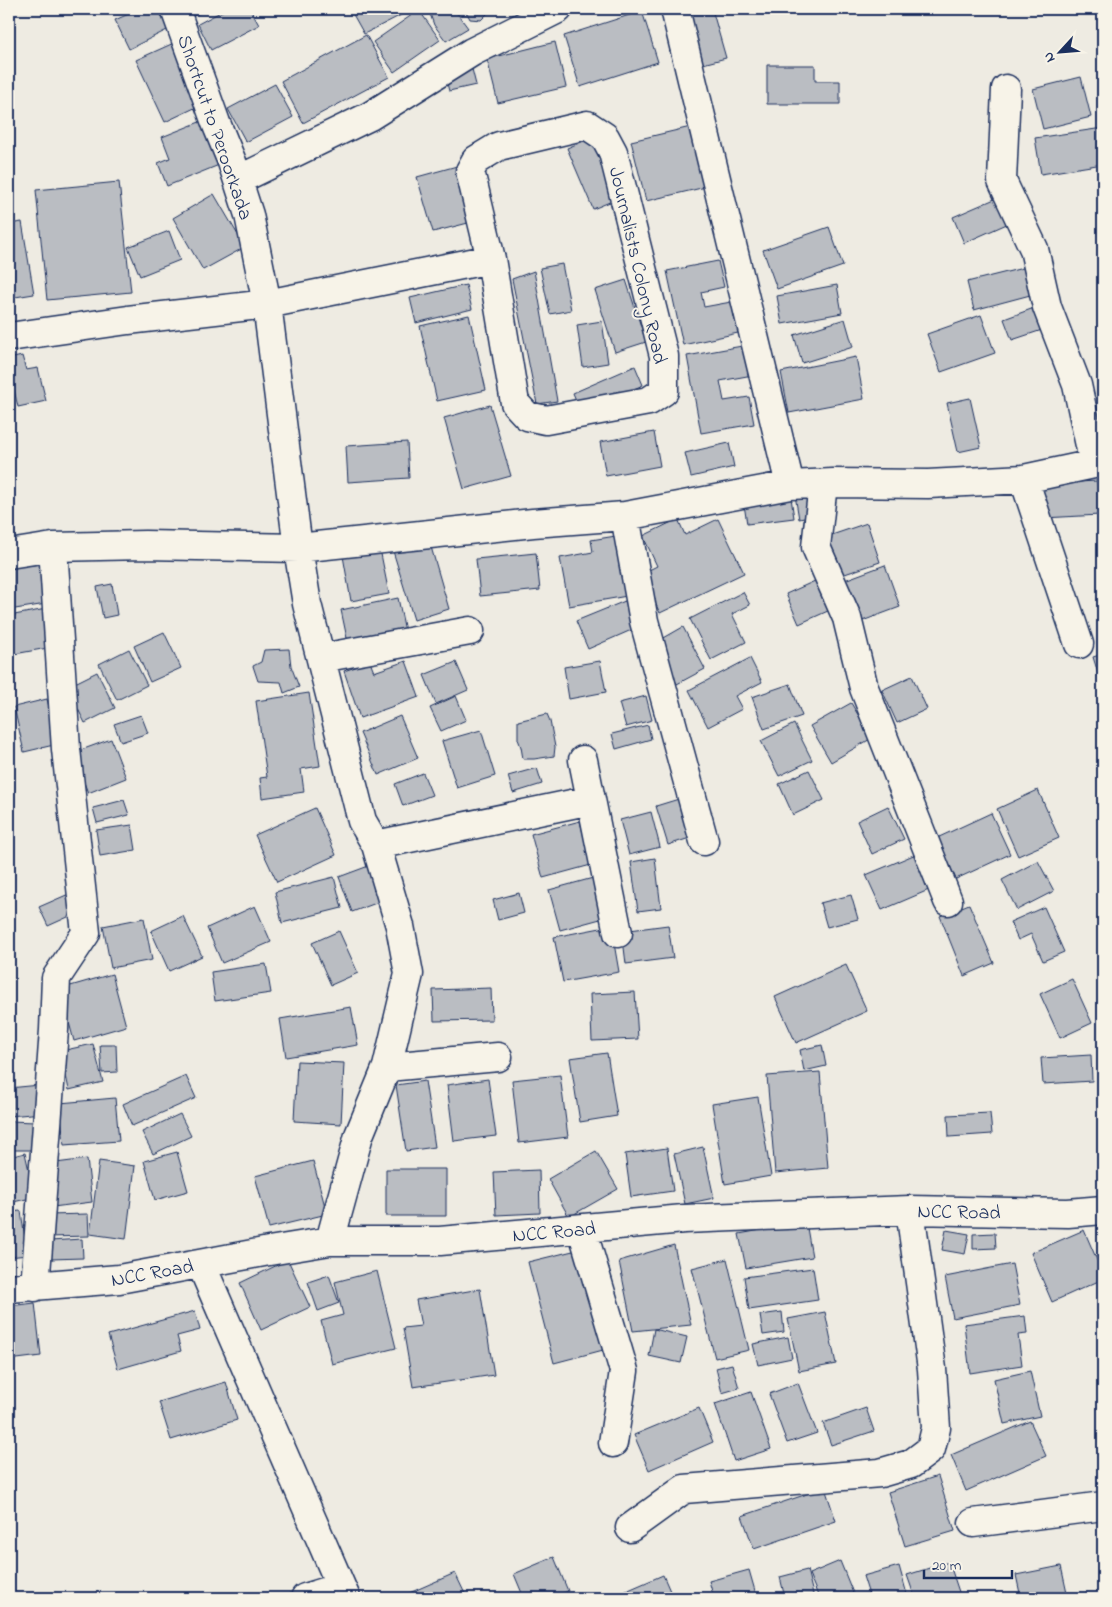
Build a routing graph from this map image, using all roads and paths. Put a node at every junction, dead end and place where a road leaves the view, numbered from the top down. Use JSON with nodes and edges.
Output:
{"nodes":[{"id":1,"x":175,"y":9,"type":"edge"},
{"id":2,"x":558,"y":9,"type":"edge"},
{"id":3,"x":675,"y":9,"type":"edge"},
{"id":4,"x":1006,"y":89,"type":"dead end"},
{"id":5,"x":238,"y":180,"type":"junction"},
{"id":6,"x":491,"y":259,"type":"junction"},
{"id":7,"x":267,"y":304,"type":"junction"},
{"id":8,"x":9,"y":337,"type":"edge"},
{"id":9,"x":1098,"y":463,"type":"edge"},
{"id":10,"x":1024,"y":478,"type":"junction"},
{"id":11,"x":823,"y":484,"type":"junction"},
{"id":12,"x":790,"y":485,"type":"junction"},
{"id":13,"x":625,"y":516,"type":"junction"},
{"id":14,"x":53,"y":547,"type":"junction"},
{"id":15,"x":298,"y":548,"type":"junction"},
{"id":16,"x":9,"y":554,"type":"edge"},
{"id":17,"x":470,"y":631,"type":"dead end"},
{"id":18,"x":1079,"y":644,"type":"dead end"},
{"id":19,"x":321,"y":658,"type":"junction"},
{"id":20,"x":583,"y":760,"type":"dead end"},
{"id":21,"x":591,"y":800,"type":"junction"},
{"id":22,"x":704,"y":842,"type":"dead end"},
{"id":23,"x":376,"y":845,"type":"junction"},
{"id":24,"x":948,"y":901,"type":"dead end"},
{"id":25,"x":618,"y":934,"type":"dead end"},
{"id":26,"x":498,"y":1058,"type":"dead end"},
{"id":27,"x":387,"y":1067,"type":"junction"},
{"id":28,"x":910,"y":1210,"type":"junction"},
{"id":29,"x":1103,"y":1210,"type":"edge"},
{"id":30,"x":582,"y":1228,"type":"junction"},
{"id":31,"x":330,"y":1241,"type":"junction"},
{"id":32,"x":201,"y":1264,"type":"junction"},
{"id":33,"x":22,"y":1287,"type":"edge"},
{"id":34,"x":613,"y":1443,"type":"dead end"},
{"id":35,"x":1103,"y":1506,"type":"edge"},
{"id":36,"x":973,"y":1523,"type":"dead end"},
{"id":37,"x":630,"y":1528,"type":"dead end"},
{"id":38,"x":343,"y":1592,"type":"edge"},
{"id":39,"x":305,"y":1598,"type":"edge"}],
"edges":[{"from":1,"to":5,"type":"street","name":"Shortcut to Peroorkada"},
{"from":2,"to":5,"type":"street"},
{"from":3,"to":12,"type":"street"},
{"from":4,"to":9,"type":"street"},
{"from":5,"to":7,"type":"street","name":"Shortcut to Peroorkada"},
{"from":6,"to":6,"type":"street","name":"Journalists Colony Road"},
{"from":6,"to":7,"type":"street"},
{"from":7,"to":8,"type":"street"},
{"from":7,"to":15,"type":"street","name":"Shortcut to Peroorkada"},
{"from":9,"to":10,"type":"street"},
{"from":10,"to":11,"type":"street"},
{"from":10,"to":18,"type":"street"},
{"from":11,"to":12,"type":"street"},
{"from":11,"to":24,"type":"street"},
{"from":12,"to":13,"type":"street"},
{"from":13,"to":15,"type":"street"},
{"from":13,"to":22,"type":"street"},
{"from":14,"to":15,"type":"street"},
{"from":14,"to":16,"type":"street"},
{"from":14,"to":33,"type":"street"},
{"from":15,"to":19,"type":"street","name":"Shortcut to Peroorkada"},
{"from":17,"to":19,"type":"street"},
{"from":19,"to":23,"type":"street","name":"Shortcut to Peroorkada"},
{"from":20,"to":21,"type":"street"},
{"from":21,"to":23,"type":"street"},
{"from":21,"to":25,"type":"street"},
{"from":23,"to":27,"type":"street","name":"Shortcut to Peroorkada"},
{"from":26,"to":27,"type":"street"},
{"from":27,"to":31,"type":"street","name":"Shortcut to Peroorkada"},
{"from":28,"to":29,"type":"street","name":"NCC Road"},
{"from":28,"to":30,"type":"street","name":"NCC Road"},
{"from":28,"to":37,"type":"street"},
{"from":30,"to":31,"type":"street","name":"NCC Road"},
{"from":30,"to":34,"type":"street"},
{"from":31,"to":32,"type":"street","name":"NCC Road"},
{"from":32,"to":33,"type":"street","name":"NCC Road"},
{"from":32,"to":38,"type":"street"},
{"from":35,"to":36,"type":"street"},
{"from":38,"to":39,"type":"street"}]}
